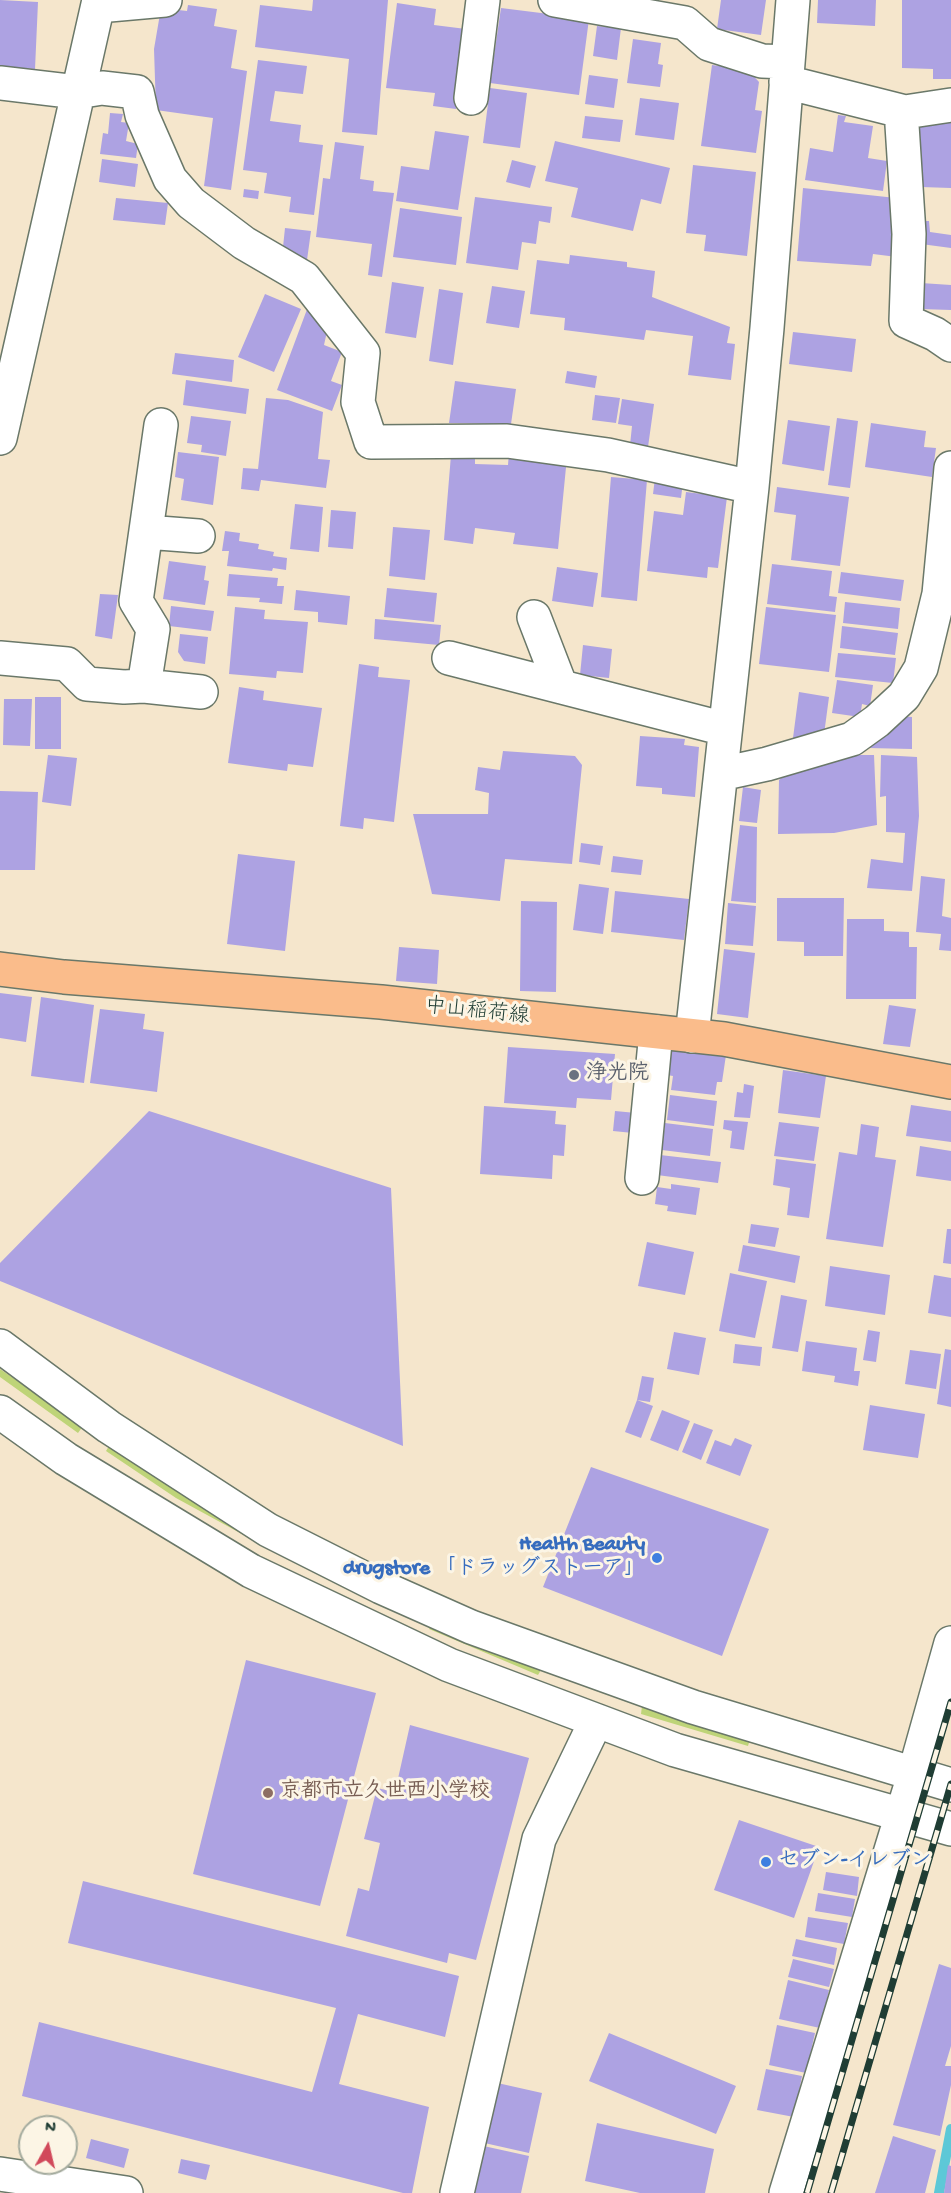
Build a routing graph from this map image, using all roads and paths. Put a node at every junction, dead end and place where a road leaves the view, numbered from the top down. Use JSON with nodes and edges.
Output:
{"nodes":[{"id":1,"x":165,"y":0,"type":"edge"},
{"id":2,"x":483,"y":0,"type":"edge"},
{"id":3,"x":555,"y":0,"type":"edge"},
{"id":4,"x":793,"y":0,"type":"edge"},
{"id":5,"x":98,"y":3,"type":"edge"},
{"id":6,"x":786,"y":72,"type":"junction"},
{"id":7,"x":0,"y":83,"type":"edge"},
{"id":8,"x":77,"y":92,"type":"junction"},
{"id":9,"x":471,"y":98,"type":"dead end"},
{"id":10,"x":951,"y":105,"type":"edge"},
{"id":11,"x":905,"y":112,"type":"junction"},
{"id":12,"x":951,"y":345,"type":"edge"},
{"id":13,"x":160,"y":425,"type":"dead end"},
{"id":14,"x":0,"y":438,"type":"edge"},
{"id":15,"x":951,"y":468,"type":"edge"},
{"id":16,"x":752,"y":487,"type":"junction"},
{"id":17,"x":146,"y":532,"type":"junction"},
{"id":18,"x":198,"y":536,"type":"dead end"},
{"id":19,"x":945,"y":594,"type":"edge"},
{"id":20,"x":534,"y":617,"type":"dead end"},
{"id":21,"x":0,"y":658,"type":"edge"},
{"id":22,"x":449,"y":658,"type":"dead end"},
{"id":23,"x":144,"y":686,"type":"junction"},
{"id":24,"x":561,"y":687,"type":"junction"},
{"id":25,"x":201,"y":693,"type":"dead end"},
{"id":26,"x":725,"y":729,"type":"junction"},
{"id":27,"x":721,"y":774,"type":"junction"},
{"id":28,"x":0,"y":969,"type":"edge"},
{"id":29,"x":656,"y":1032,"type":"junction"},
{"id":30,"x":692,"y":1036,"type":"junction"},
{"id":31,"x":951,"y":1082,"type":"edge"},
{"id":32,"x":642,"y":1178,"type":"dead end"},
{"id":33,"x":0,"y":1346,"type":"edge"},
{"id":34,"x":0,"y":1412,"type":"edge"},
{"id":35,"x":951,"y":1643,"type":"edge"},
{"id":36,"x":596,"y":1720,"type":"junction"},
{"id":37,"x":914,"y":1775,"type":"junction"},
{"id":38,"x":951,"y":1785,"type":"edge"},
{"id":39,"x":902,"y":1813,"type":"junction"},
{"id":40,"x":951,"y":1828,"type":"edge"},
{"id":41,"x":0,"y":2174,"type":"edge"},
{"id":42,"x":48,"y":2187,"type":"edge"},
{"id":43,"x":126,"y":2193,"type":"edge"},
{"id":44,"x":457,"y":2193,"type":"edge"},
{"id":45,"x":786,"y":2193,"type":"edge"}],
"edges":[{"from":1,"to":5,"type":"street"},
{"from":2,"to":9,"type":"street"},
{"from":3,"to":6,"type":"street"},
{"from":4,"to":6,"type":"street"},
{"from":5,"to":8,"type":"street"},
{"from":6,"to":11,"type":"street"},
{"from":6,"to":16,"type":"street"},
{"from":7,"to":8,"type":"street"},
{"from":8,"to":14,"type":"street"},
{"from":8,"to":16,"type":"street"},
{"from":10,"to":11,"type":"street"},
{"from":11,"to":12,"type":"street"},
{"from":13,"to":17,"type":"street"},
{"from":15,"to":19,"type":"street"},
{"from":16,"to":26,"type":"street"},
{"from":17,"to":18,"type":"street"},
{"from":17,"to":23,"type":"street"},
{"from":19,"to":27,"type":"street"},
{"from":20,"to":24,"type":"street"},
{"from":21,"to":23,"type":"street"},
{"from":22,"to":24,"type":"street"},
{"from":23,"to":25,"type":"street"},
{"from":24,"to":26,"type":"street"},
{"from":26,"to":27,"type":"street"},
{"from":27,"to":30,"type":"street"},
{"from":28,"to":29,"type":"main road","name":"中山稲荷線"},
{"from":29,"to":30,"type":"main road","name":"中山稲荷線"},
{"from":29,"to":32,"type":"street"},
{"from":30,"to":31,"type":"main road","name":"中山稲荷線"},
{"from":33,"to":37,"type":"street"},
{"from":34,"to":36,"type":"street"},
{"from":35,"to":37,"type":"street"},
{"from":36,"to":39,"type":"street"},
{"from":36,"to":44,"type":"street"},
{"from":37,"to":38,"type":"street"},
{"from":37,"to":39,"type":"street"},
{"from":39,"to":40,"type":"street"},
{"from":39,"to":45,"type":"street"},
{"from":41,"to":42,"type":"street"},
{"from":42,"to":43,"type":"street"}]}
